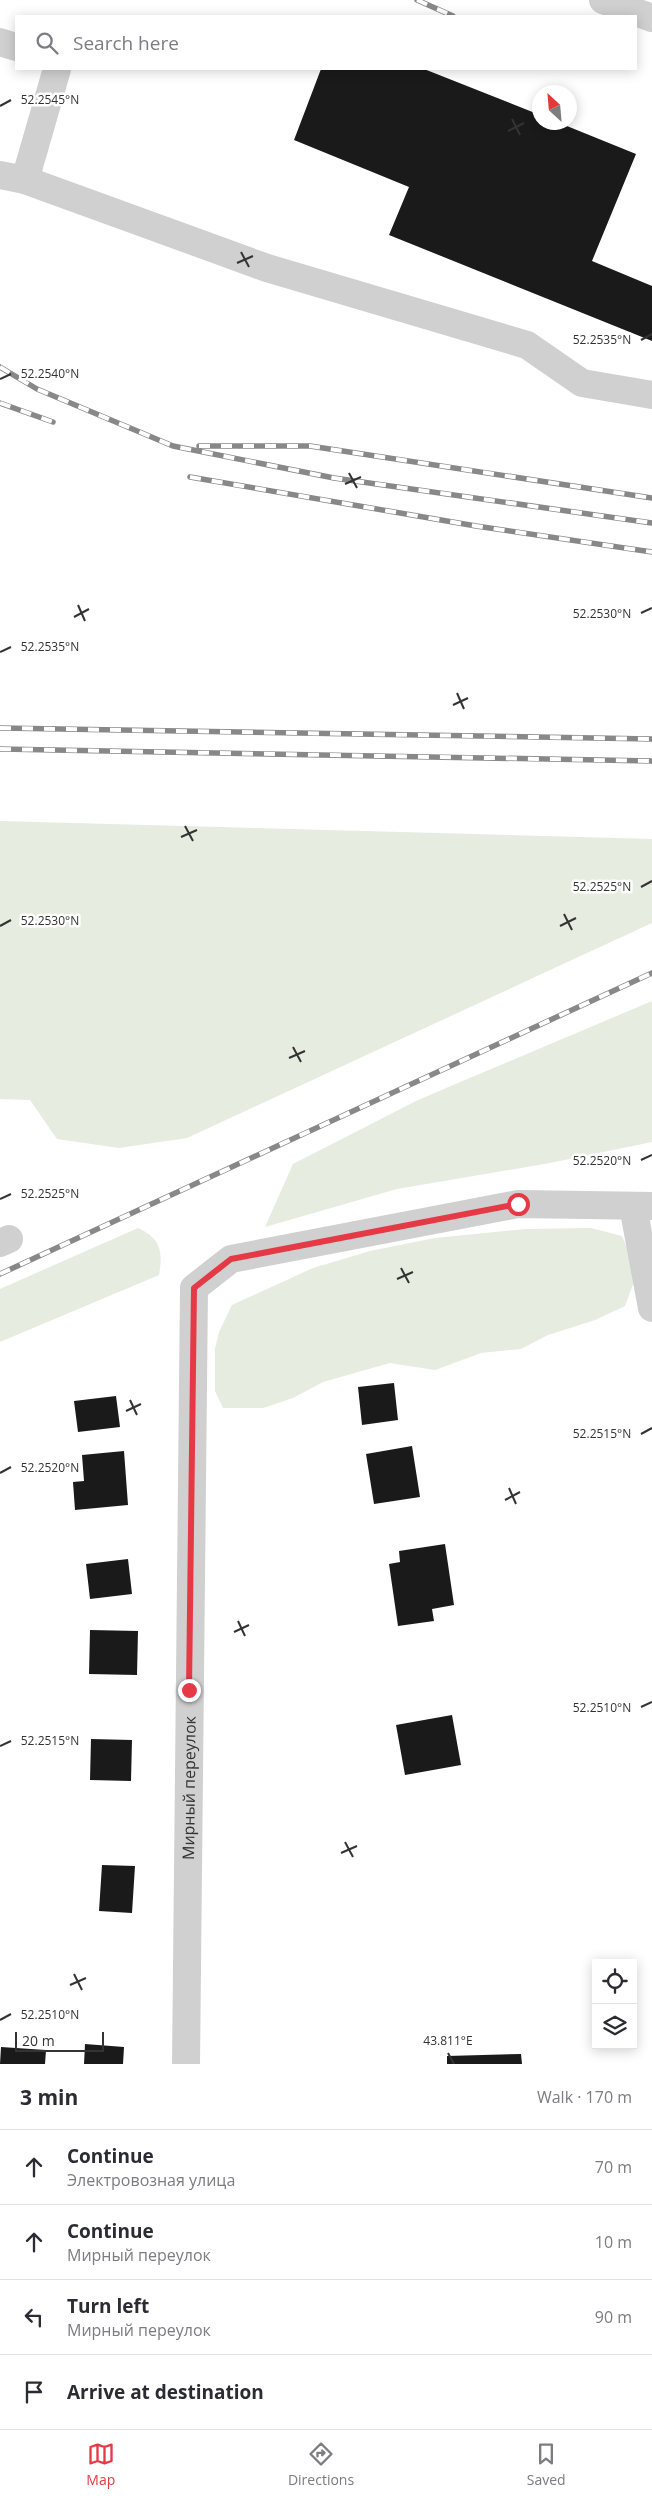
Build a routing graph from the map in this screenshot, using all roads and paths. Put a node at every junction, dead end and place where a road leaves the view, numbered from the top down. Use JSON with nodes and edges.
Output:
{"nodes":[{"id":1,"x":603,"y":0,"type":"edge"},
{"id":2,"x":652,"y":18,"type":"edge"},
{"id":3,"x":0,"y":42,"type":"edge"},
{"id":4,"x":15,"y":47,"type":"edge"},
{"id":5,"x":57,"y":70,"type":"edge"},
{"id":6,"x":13,"y":178,"type":"edge"},
{"id":7,"x":652,"y":395,"type":"edge"},
{"id":8,"x":642,"y":1206,"type":"edge"},
{"id":9,"x":652,"y":1308,"type":"edge"},
{"id":10,"x":186,"y":2064,"type":"edge"}],
"edges":[{"from":1,"to":2,"type":"street"},
{"from":3,"to":4,"type":"street"},
{"from":5,"to":6,"type":"street"},
{"from":6,"to":7,"type":"street"},
{"from":8,"to":9,"type":"street"},
{"from":8,"to":10,"type":"street","name":"Мирный переулок"}]}
